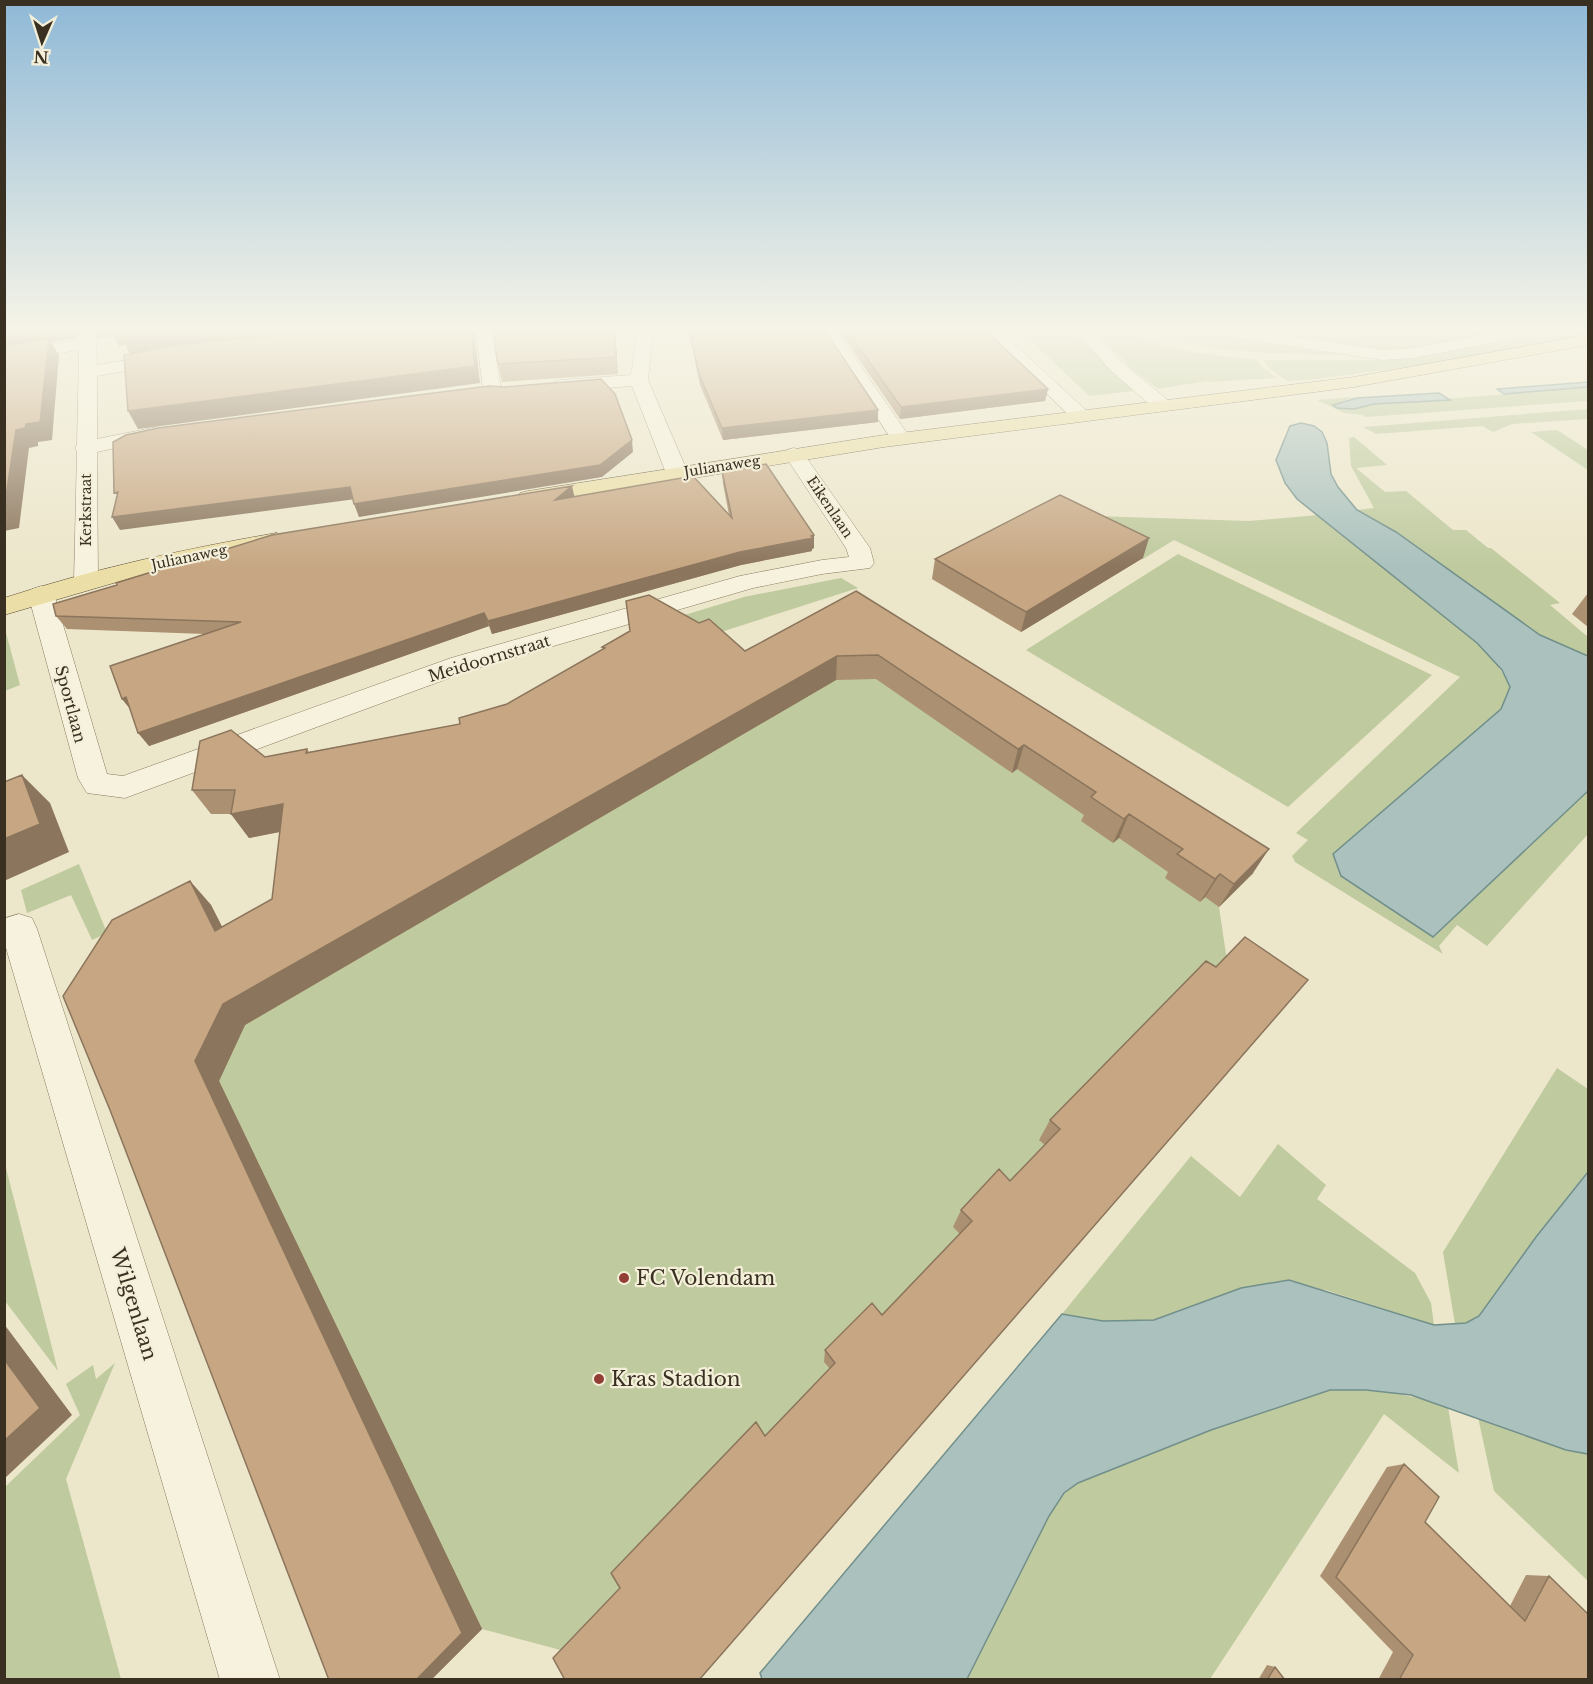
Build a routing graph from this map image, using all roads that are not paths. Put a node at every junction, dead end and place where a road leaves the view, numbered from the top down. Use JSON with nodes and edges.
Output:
{"nodes":[{"id":1,"x":86,"y":411,"type":"edge"},
{"id":2,"x":651,"y":411,"type":"edge"},
{"id":3,"x":882,"y":411,"type":"edge"},
{"id":4,"x":1075,"y":411,"type":"edge"},
{"id":5,"x":1125,"y":411,"type":"edge"},
{"id":6,"x":1081,"y":416,"type":"junction"},
{"id":7,"x":175,"y":431,"type":"edge"},
{"id":8,"x":901,"y":439,"type":"junction"},
{"id":9,"x":85,"y":448,"type":"junction"},
{"id":10,"x":794,"y":454,"type":"junction"},
{"id":11,"x":677,"y":473,"type":"junction"},
{"id":12,"x":502,"y":502,"type":"edge"},
{"id":13,"x":291,"y":537,"type":"edge"},
{"id":14,"x":862,"y":563,"type":"joint"},
{"id":15,"x":86,"y":581,"type":"junction"},
{"id":16,"x":41,"y":594,"type":"junction"},
{"id":17,"x":4,"y":607,"type":"edge"},
{"id":18,"x":125,"y":787,"type":"joint"},
{"id":19,"x":19,"y":928,"type":"dead end"},
{"id":20,"x":250,"y":1680,"type":"edge"}],
"edges":[{"from":1,"to":9,"type":"street","name":"Kerkstraat"},
{"from":2,"to":11,"type":"street"},
{"from":3,"to":8,"type":"street"},
{"from":4,"to":6,"type":"street"},
{"from":5,"to":6,"type":"main road","name":"Julianaweg"},
{"from":6,"to":8,"type":"main road","name":"Julianaweg"},
{"from":7,"to":9,"type":"street"},
{"from":8,"to":10,"type":"main road","name":"Julianaweg"},
{"from":9,"to":15,"type":"street","name":"Kerkstraat"},
{"from":10,"to":11,"type":"main road","name":"Julianaweg"},
{"from":10,"to":14,"type":"street","name":"Eikenlaan"},
{"from":11,"to":12,"type":"main road","name":"Julianaweg"},
{"from":13,"to":15,"type":"main road","name":"Julianaweg"},
{"from":14,"to":18,"type":"street","name":"Meidoornstraat"},
{"from":15,"to":16,"type":"main road","name":"Julianaweg"},
{"from":16,"to":17,"type":"main road","name":"Julianaweg"},
{"from":16,"to":18,"type":"street","name":"Sportlaan"},
{"from":19,"to":20,"type":"street","name":"Wilgenlaan"}]}
